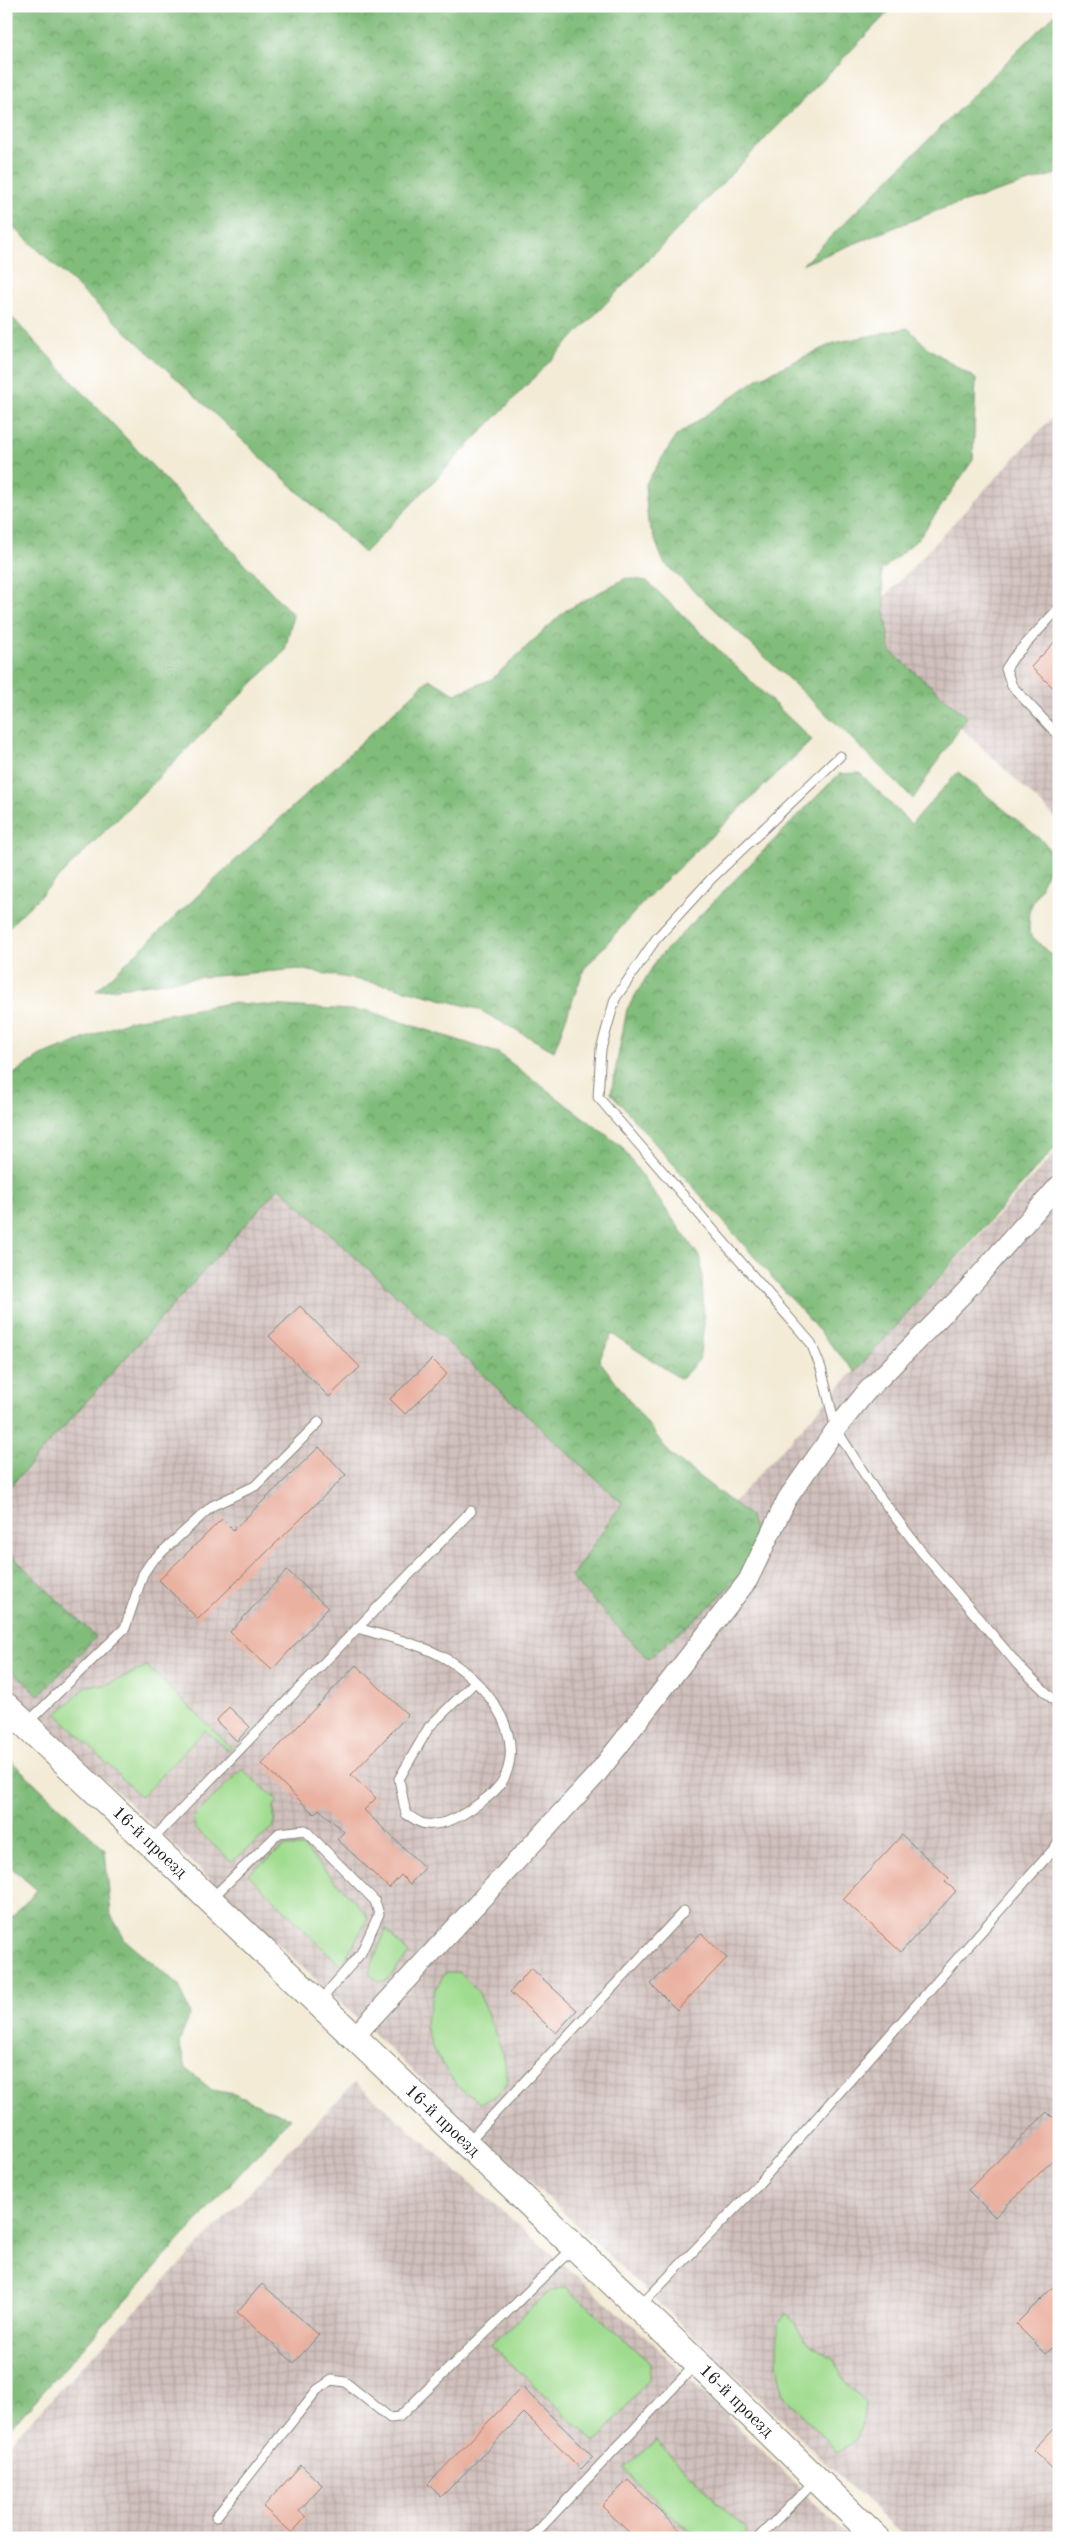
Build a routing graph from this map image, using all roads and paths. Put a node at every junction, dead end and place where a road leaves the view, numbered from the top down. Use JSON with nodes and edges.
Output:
{"nodes":[{"id":1,"x":1059,"y":608,"type":"edge"},
{"id":2,"x":1059,"y":736,"type":"edge"},
{"id":3,"x":840,"y":756,"type":"dead end"},
{"id":4,"x":1059,"y":1185,"type":"edge"},
{"id":5,"x":319,"y":1422,"type":"dead end"},
{"id":6,"x":836,"y":1429,"type":"junction"},
{"id":7,"x":471,"y":1511,"type":"dead end"},
{"id":8,"x":357,"y":1628,"type":"junction"},
{"id":9,"x":474,"y":1682,"type":"junction"},
{"id":10,"x":1059,"y":1705,"type":"edge"},
{"id":11,"x":6,"y":1706,"type":"edge"},
{"id":12,"x":25,"y":1725,"type":"junction"},
{"id":13,"x":149,"y":1843,"type":"junction"},
{"id":14,"x":1059,"y":1843,"type":"edge"},
{"id":15,"x":209,"y":1901,"type":"junction"},
{"id":16,"x":684,"y":1911,"type":"dead end"},
{"id":17,"x":318,"y":2003,"type":"junction"},
{"id":18,"x":354,"y":2037,"type":"junction"},
{"id":19,"x":467,"y":2144,"type":"junction"},
{"id":20,"x":575,"y":2246,"type":"junction"},
{"id":21,"x":639,"y":2307,"type":"junction"},
{"id":22,"x":697,"y":2363,"type":"junction"},
{"id":23,"x":816,"y":2479,"type":"junction"},
{"id":24,"x":216,"y":2518,"type":"dead end"},
{"id":25,"x":531,"y":2538,"type":"edge"},
{"id":26,"x":758,"y":2538,"type":"edge"},
{"id":27,"x":877,"y":2538,"type":"edge"}],
"edges":[{"from":1,"to":2,"type":"lane"},
{"from":3,"to":6,"type":"lane"},
{"from":4,"to":6,"type":"street"},
{"from":5,"to":12,"type":"lane"},
{"from":6,"to":10,"type":"lane"},
{"from":6,"to":18,"type":"street"},
{"from":7,"to":8,"type":"lane"},
{"from":8,"to":9,"type":"lane"},
{"from":8,"to":13,"type":"lane"},
{"from":9,"to":9,"type":"lane"},
{"from":11,"to":12,"type":"street","name":"16-й проезд"},
{"from":12,"to":13,"type":"street","name":"16-й проезд"},
{"from":13,"to":15,"type":"street","name":"16-й проезд"},
{"from":14,"to":21,"type":"lane"},
{"from":15,"to":17,"type":"street","name":"16-й проезд"},
{"from":15,"to":17,"type":"lane"},
{"from":16,"to":19,"type":"lane"},
{"from":17,"to":18,"type":"street","name":"16-й проезд"},
{"from":18,"to":19,"type":"street","name":"16-й проезд"},
{"from":19,"to":20,"type":"street","name":"16-й проезд"},
{"from":20,"to":21,"type":"street","name":"16-й проезд"},
{"from":20,"to":24,"type":"lane"},
{"from":21,"to":22,"type":"street","name":"16-й проезд"},
{"from":22,"to":23,"type":"street","name":"16-й проезд"},
{"from":22,"to":25,"type":"lane"},
{"from":23,"to":26,"type":"lane"},
{"from":23,"to":27,"type":"street","name":"16-й проезд"}]}
